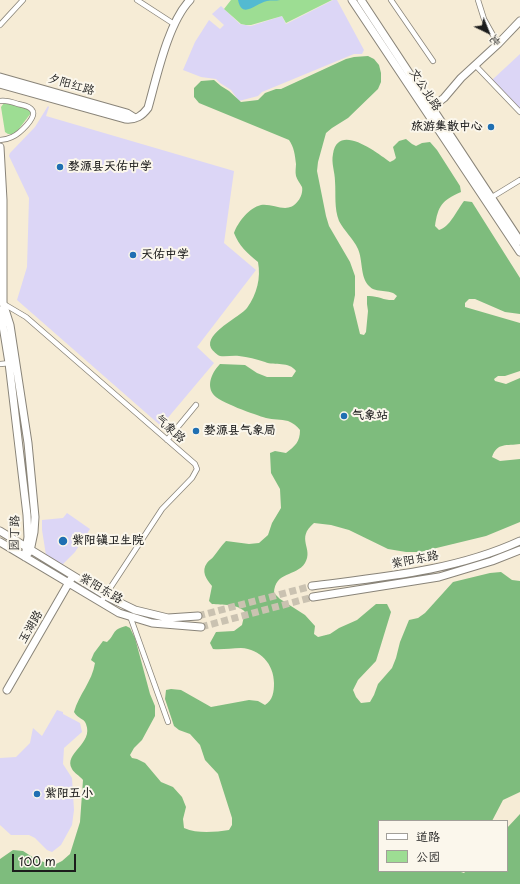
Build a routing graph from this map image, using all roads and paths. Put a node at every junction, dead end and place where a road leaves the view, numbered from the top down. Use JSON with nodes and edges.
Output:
{"nodes":[{"id":1,"x":23,"y":0,"type":"edge"},
{"id":2,"x":137,"y":0,"type":"edge"},
{"id":3,"x":190,"y":0,"type":"edge"},
{"id":4,"x":352,"y":0,"type":"edge"},
{"id":5,"x":361,"y":0,"type":"edge"},
{"id":6,"x":391,"y":0,"type":"edge"},
{"id":7,"x":478,"y":0,"type":"edge"},
{"id":8,"x":520,"y":21,"type":"edge"},
{"id":9,"x":174,"y":24,"type":"junction"},
{"id":10,"x":0,"y":25,"type":"edge"},
{"id":11,"x":498,"y":44,"type":"junction"},
{"id":12,"x":433,"y":61,"type":"dead end"},
{"id":13,"x":475,"y":66,"type":"junction"},
{"id":14,"x":0,"y":77,"type":"edge"},
{"id":15,"x":0,"y":84,"type":"edge"},
{"id":16,"x":0,"y":101,"type":"edge"},
{"id":17,"x":429,"y":109,"type":"junction"},
{"id":18,"x":520,"y":112,"type":"edge"},
{"id":19,"x":135,"y":118,"type":"junction"},
{"id":20,"x":0,"y":140,"type":"edge"},
{"id":21,"x":0,"y":147,"type":"edge"},
{"id":22,"x":520,"y":180,"type":"edge"},
{"id":23,"x":489,"y":200,"type":"junction"},
{"id":24,"x":520,"y":241,"type":"edge"},
{"id":25,"x":520,"y":252,"type":"edge"},
{"id":26,"x":0,"y":295,"type":"edge"},
{"id":27,"x":1,"y":303,"type":"edge"},
{"id":28,"x":12,"y":363,"type":"junction"},
{"id":29,"x":0,"y":364,"type":"edge"},
{"id":30,"x":196,"y":405,"type":"dead end"},
{"id":31,"x":168,"y":440,"type":"junction"},
{"id":32,"x":0,"y":531,"type":"edge"},
{"id":33,"x":520,"y":541,"type":"edge"},
{"id":34,"x":0,"y":542,"type":"edge"},
{"id":35,"x":28,"y":549,"type":"junction"},
{"id":36,"x":520,"y":550,"type":"edge"},
{"id":37,"x":24,"y":556,"type":"junction"},
{"id":38,"x":73,"y":576,"type":"junction"},
{"id":39,"x":69,"y":583,"type":"junction"},
{"id":40,"x":312,"y":586,"type":"tunnel mouth"},
{"id":41,"x":105,"y":595,"type":"junction"},
{"id":42,"x":313,"y":597,"type":"tunnel mouth"},
{"id":43,"x":101,"y":602,"type":"junction"},
{"id":44,"x":130,"y":616,"type":"junction"},
{"id":45,"x":198,"y":616,"type":"tunnel mouth"},
{"id":46,"x":201,"y":627,"type":"tunnel mouth"},
{"id":47,"x":7,"y":690,"type":"dead end"},
{"id":48,"x":168,"y":722,"type":"dead end"}],
"edges":[{"from":1,"to":10,"type":"street"},
{"from":2,"to":9,"type":"street"},
{"from":3,"to":9,"type":"main road"},
{"from":4,"to":17,"type":"main road","name":"文公北路"},
{"from":5,"to":17,"type":"main road","name":"文公北路"},
{"from":6,"to":12,"type":"street"},
{"from":7,"to":11,"type":"street"},
{"from":8,"to":11,"type":"main road"},
{"from":9,"to":19,"type":"main road"},
{"from":11,"to":13,"type":"main road"},
{"from":13,"to":17,"type":"main road"},
{"from":13,"to":18,"type":"street"},
{"from":14,"to":19,"type":"main road","name":"夕阳红路"},
{"from":15,"to":19,"type":"main road","name":"夕阳红路"},
{"from":16,"to":20,"type":"street"},
{"from":17,"to":23,"type":"main road","name":"文公北路"},
{"from":21,"to":27,"type":"main road","name":"园丁路"},
{"from":22,"to":23,"type":"street"},
{"from":23,"to":24,"type":"main road","name":"文公北路"},
{"from":23,"to":25,"type":"main road","name":"文公北路"},
{"from":26,"to":27,"type":"main road","name":"园丁路"},
{"from":27,"to":28,"type":"main road","name":"园丁路"},
{"from":27,"to":31,"type":"street","name":"气象路"},
{"from":28,"to":29,"type":"street"},
{"from":28,"to":35,"type":"main road","name":"园丁路"},
{"from":30,"to":31,"type":"street"},
{"from":31,"to":41,"type":"street","name":"气象路"},
{"from":32,"to":35,"type":"main road","name":"紫阳东路"},
{"from":33,"to":40,"type":"main road","name":"紫阳东路"},
{"from":34,"to":37,"type":"main road","name":"紫阳东路"},
{"from":35,"to":37,"type":"main road","name":"园丁路"},
{"from":35,"to":38,"type":"main road","name":"紫阳东路"},
{"from":36,"to":42,"type":"main road","name":"紫阳东路"},
{"from":37,"to":39,"type":"main road","name":"紫阳东路"},
{"from":38,"to":39,"type":"main road","name":"玉湖路"},
{"from":38,"to":41,"type":"main road","name":"紫阳东路"},
{"from":39,"to":43,"type":"main road","name":"紫阳东路"},
{"from":39,"to":47,"type":"main road","name":"玉湖路"},
{"from":41,"to":43,"type":"street","name":"气象路"},
{"from":41,"to":45,"type":"main road","name":"紫阳东路"},
{"from":43,"to":44,"type":"main road","name":"紫阳东路"},
{"from":44,"to":46,"type":"main road","name":"紫阳东路"},
{"from":44,"to":48,"type":"street"}]}
